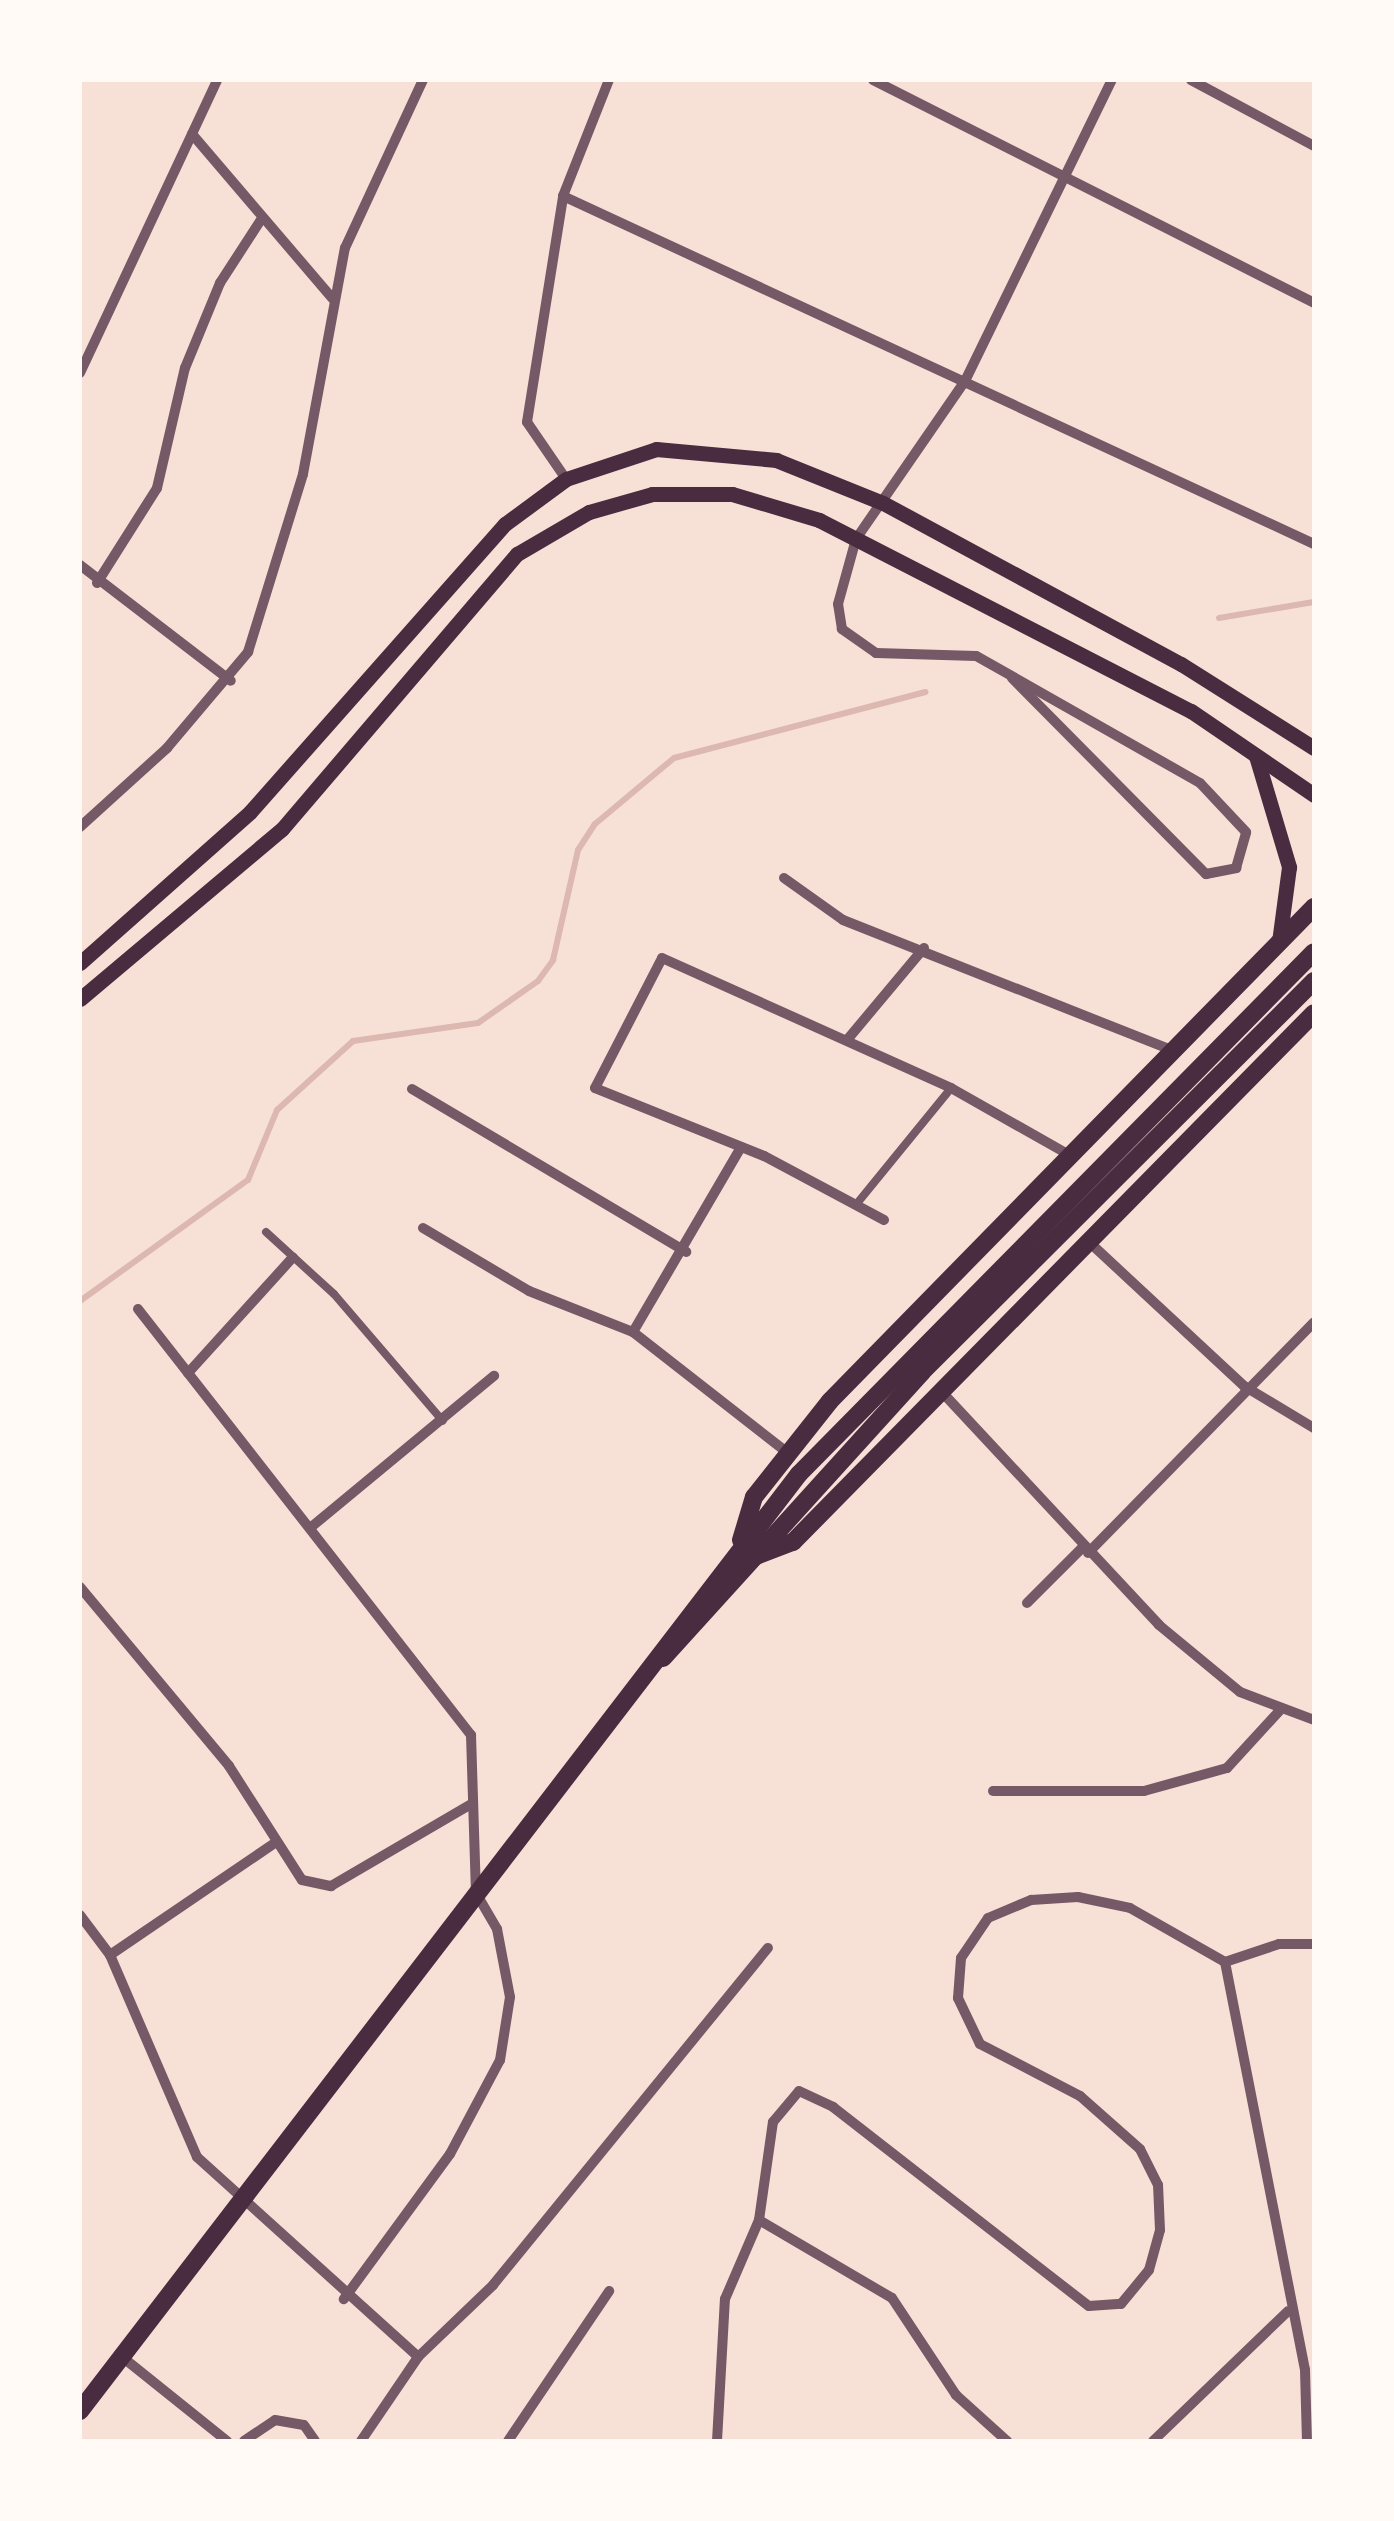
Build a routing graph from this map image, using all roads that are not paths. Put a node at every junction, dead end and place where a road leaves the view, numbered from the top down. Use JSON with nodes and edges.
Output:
{"nodes":[{"id":1,"x":217,"y":80,"type":"edge"},
{"id":2,"x":423,"y":80,"type":"edge"},
{"id":3,"x":609,"y":80,"type":"edge"},
{"id":4,"x":873,"y":80,"type":"edge"},
{"id":5,"x":1112,"y":80,"type":"edge"},
{"id":6,"x":1191,"y":80,"type":"edge"},
{"id":7,"x":192,"y":134,"type":"junction"},
{"id":8,"x":1314,"y":146,"type":"edge"},
{"id":9,"x":1066,"y":174,"type":"junction"},
{"id":10,"x":564,"y":196,"type":"junction"},
{"id":11,"x":262,"y":218,"type":"junction"},
{"id":12,"x":332,"y":298,"type":"junction"},
{"id":13,"x":1314,"y":303,"type":"edge"},
{"id":14,"x":80,"y":373,"type":"edge"},
{"id":15,"x":965,"y":380,"type":"junction"},
{"id":16,"x":566,"y":479,"type":"junction"},
{"id":17,"x":882,"y":502,"type":"junction"},
{"id":18,"x":856,"y":539,"type":"junction"},
{"id":19,"x":1314,"y":544,"type":"edge"},
{"id":20,"x":80,"y":565,"type":"edge"},
{"id":21,"x":97,"y":583,"type":"junction"},
{"id":22,"x":1012,"y":678,"type":"junction"},
{"id":23,"x":231,"y":682,"type":"junction"},
{"id":24,"x":1312,"y":746,"type":"edge"},
{"id":25,"x":1256,"y":756,"type":"junction"},
{"id":26,"x":1314,"y":795,"type":"edge"},
{"id":27,"x":80,"y":827,"type":"edge"},
{"id":28,"x":784,"y":878,"type":"dead end"},
{"id":29,"x":1314,"y":906,"type":"edge"},
{"id":30,"x":1279,"y":942,"type":"junction"},
{"id":31,"x":924,"y":948,"type":"junction"},
{"id":32,"x":1314,"y":952,"type":"edge"},
{"id":33,"x":80,"y":963,"type":"edge"},
{"id":34,"x":1314,"y":981,"type":"edge"},
{"id":35,"x":80,"y":1000,"type":"edge"},
{"id":36,"x":1314,"y":1013,"type":"edge"},
{"id":37,"x":847,"y":1040,"type":"junction"},
{"id":38,"x":1169,"y":1049,"type":"junction"},
{"id":39,"x":951,"y":1088,"type":"junction"},
{"id":40,"x":412,"y":1089,"type":"dead end"},
{"id":41,"x":741,"y":1147,"type":"junction"},
{"id":42,"x":1066,"y":1153,"type":"junction"},
{"id":43,"x":859,"y":1201,"type":"junction"},
{"id":44,"x":1074,"y":1207,"type":"junction"},
{"id":45,"x":884,"y":1220,"type":"dead end"},
{"id":46,"x":423,"y":1228,"type":"dead end"},
{"id":47,"x":266,"y":1232,"type":"dead end"},
{"id":48,"x":1088,"y":1241,"type":"junction"},
{"id":49,"x":686,"y":1252,"type":"junction"},
{"id":50,"x":293,"y":1257,"type":"junction"},
{"id":51,"x":138,"y":1309,"type":"dead end"},
{"id":52,"x":1314,"y":1322,"type":"edge"},
{"id":53,"x":633,"y":1332,"type":"junction"},
{"id":54,"x":188,"y":1373,"type":"junction"},
{"id":55,"x":494,"y":1376,"type":"dead end"},
{"id":56,"x":1244,"y":1386,"type":"junction"},
{"id":57,"x":941,"y":1390,"type":"junction"},
{"id":58,"x":443,"y":1421,"type":"junction"},
{"id":59,"x":1314,"y":1428,"type":"edge"},
{"id":60,"x":788,"y":1453,"type":"junction"},
{"id":61,"x":310,"y":1528,"type":"junction"},
{"id":62,"x":1086,"y":1550,"type":"junction"},
{"id":63,"x":745,"y":1553,"type":"junction"},
{"id":64,"x":80,"y":1587,"type":"edge"},
{"id":65,"x":1027,"y":1603,"type":"dead end"},
{"id":66,"x":1282,"y":1708,"type":"junction"},
{"id":67,"x":1314,"y":1720,"type":"edge"},
{"id":68,"x":993,"y":1791,"type":"dead end"},
{"id":69,"x":473,"y":1803,"type":"junction"},
{"id":70,"x":274,"y":1843,"type":"junction"},
{"id":71,"x":476,"y":1893,"type":"junction"},
{"id":72,"x":80,"y":1914,"type":"edge"},
{"id":73,"x":1314,"y":1944,"type":"edge"},
{"id":74,"x":768,"y":1948,"type":"dead end"},
{"id":75,"x":110,"y":1955,"type":"junction"},
{"id":76,"x":1225,"y":1962,"type":"junction"},
{"id":77,"x":238,"y":2203,"type":"junction"},
{"id":78,"x":759,"y":2220,"type":"junction"},
{"id":79,"x":610,"y":2291,"type":"dead end"},
{"id":80,"x":344,"y":2299,"type":"junction"},
{"id":81,"x":1288,"y":2312,"type":"junction"},
{"id":82,"x":121,"y":2356,"type":"junction"},
{"id":83,"x":418,"y":2357,"type":"junction"},
{"id":84,"x":80,"y":2411,"type":"edge"},
{"id":85,"x":724,"y":2439,"type":"edge"},
{"id":86,"x":227,"y":2441,"type":"edge"},
{"id":87,"x":244,"y":2441,"type":"edge"},
{"id":88,"x":315,"y":2441,"type":"edge"},
{"id":89,"x":361,"y":2441,"type":"edge"},
{"id":90,"x":508,"y":2441,"type":"edge"},
{"id":91,"x":1007,"y":2441,"type":"edge"},
{"id":92,"x":1154,"y":2441,"type":"edge"},
{"id":93,"x":1307,"y":2441,"type":"edge"}],
"edges":[{"from":1,"to":7,"type":"street"},
{"from":2,"to":12,"type":"street"},
{"from":3,"to":10,"type":"street"},
{"from":4,"to":9,"type":"street"},
{"from":5,"to":9,"type":"street"},
{"from":6,"to":8,"type":"street"},
{"from":7,"to":11,"type":"street"},
{"from":7,"to":14,"type":"street"},
{"from":9,"to":13,"type":"street"},
{"from":9,"to":15,"type":"street"},
{"from":10,"to":15,"type":"street"},
{"from":10,"to":16,"type":"street"},
{"from":11,"to":12,"type":"street"},
{"from":11,"to":21,"type":"street"},
{"from":12,"to":23,"type":"street"},
{"from":15,"to":17,"type":"street"},
{"from":15,"to":19,"type":"street"},
{"from":16,"to":17,"type":"main road"},
{"from":16,"to":33,"type":"main road"},
{"from":17,"to":18,"type":"street"},
{"from":17,"to":24,"type":"main road"},
{"from":18,"to":22,"type":"street"},
{"from":18,"to":25,"type":"main road"},
{"from":18,"to":35,"type":"main road"},
{"from":20,"to":21,"type":"street"},
{"from":21,"to":23,"type":"street"},
{"from":22,"to":22,"type":"street"},
{"from":23,"to":27,"type":"street"},
{"from":25,"to":26,"type":"main road"},
{"from":25,"to":30,"type":"main road"},
{"from":28,"to":31,"type":"street"},
{"from":29,"to":30,"type":"main road"},
{"from":30,"to":38,"type":"main road"},
{"from":31,"to":37,"type":"street"},
{"from":31,"to":38,"type":"street"},
{"from":32,"to":44,"type":"main road"},
{"from":34,"to":44,"type":"main road"},
{"from":36,"to":48,"type":"main road"},
{"from":37,"to":39,"type":"street"},
{"from":37,"to":41,"type":"street"},
{"from":38,"to":42,"type":"main road"},
{"from":39,"to":42,"type":"street"},
{"from":39,"to":43,"type":"street"},
{"from":40,"to":49,"type":"street"},
{"from":41,"to":43,"type":"street"},
{"from":41,"to":49,"type":"street"},
{"from":42,"to":60,"type":"main road"},
{"from":43,"to":45,"type":"street"},
{"from":44,"to":63,"type":"main road"},
{"from":46,"to":53,"type":"street"},
{"from":47,"to":50,"type":"street"},
{"from":48,"to":56,"type":"street"},
{"from":48,"to":57,"type":"main road"},
{"from":49,"to":53,"type":"street"},
{"from":50,"to":54,"type":"street"},
{"from":50,"to":58,"type":"street"},
{"from":51,"to":54,"type":"street"},
{"from":52,"to":56,"type":"street"},
{"from":53,"to":60,"type":"street"},
{"from":54,"to":61,"type":"street"},
{"from":55,"to":58,"type":"street"},
{"from":56,"to":59,"type":"street"},
{"from":56,"to":62,"type":"street"},
{"from":57,"to":62,"type":"street"},
{"from":57,"to":63,"type":"main road"},
{"from":58,"to":61,"type":"street"},
{"from":60,"to":63,"type":"main road"},
{"from":61,"to":69,"type":"street"},
{"from":62,"to":65,"type":"street"},
{"from":62,"to":66,"type":"street"},
{"from":63,"to":71,"type":"main road"},
{"from":64,"to":70,"type":"street"},
{"from":66,"to":67,"type":"street"},
{"from":66,"to":68,"type":"street"},
{"from":69,"to":70,"type":"street"},
{"from":69,"to":71,"type":"street"},
{"from":70,"to":75,"type":"street"},
{"from":71,"to":77,"type":"main road"},
{"from":71,"to":80,"type":"street"},
{"from":72,"to":75,"type":"street"},
{"from":73,"to":76,"type":"street"},
{"from":74,"to":83,"type":"street"},
{"from":75,"to":77,"type":"street"},
{"from":76,"to":78,"type":"street"},
{"from":76,"to":81,"type":"street"},
{"from":77,"to":80,"type":"street"},
{"from":77,"to":82,"type":"main road"},
{"from":78,"to":85,"type":"street"},
{"from":78,"to":91,"type":"street"},
{"from":79,"to":90,"type":"street"},
{"from":80,"to":83,"type":"street"},
{"from":81,"to":92,"type":"street"},
{"from":81,"to":93,"type":"street"},
{"from":82,"to":84,"type":"main road"},
{"from":82,"to":86,"type":"street"},
{"from":83,"to":89,"type":"street"},
{"from":87,"to":88,"type":"street"}]}
